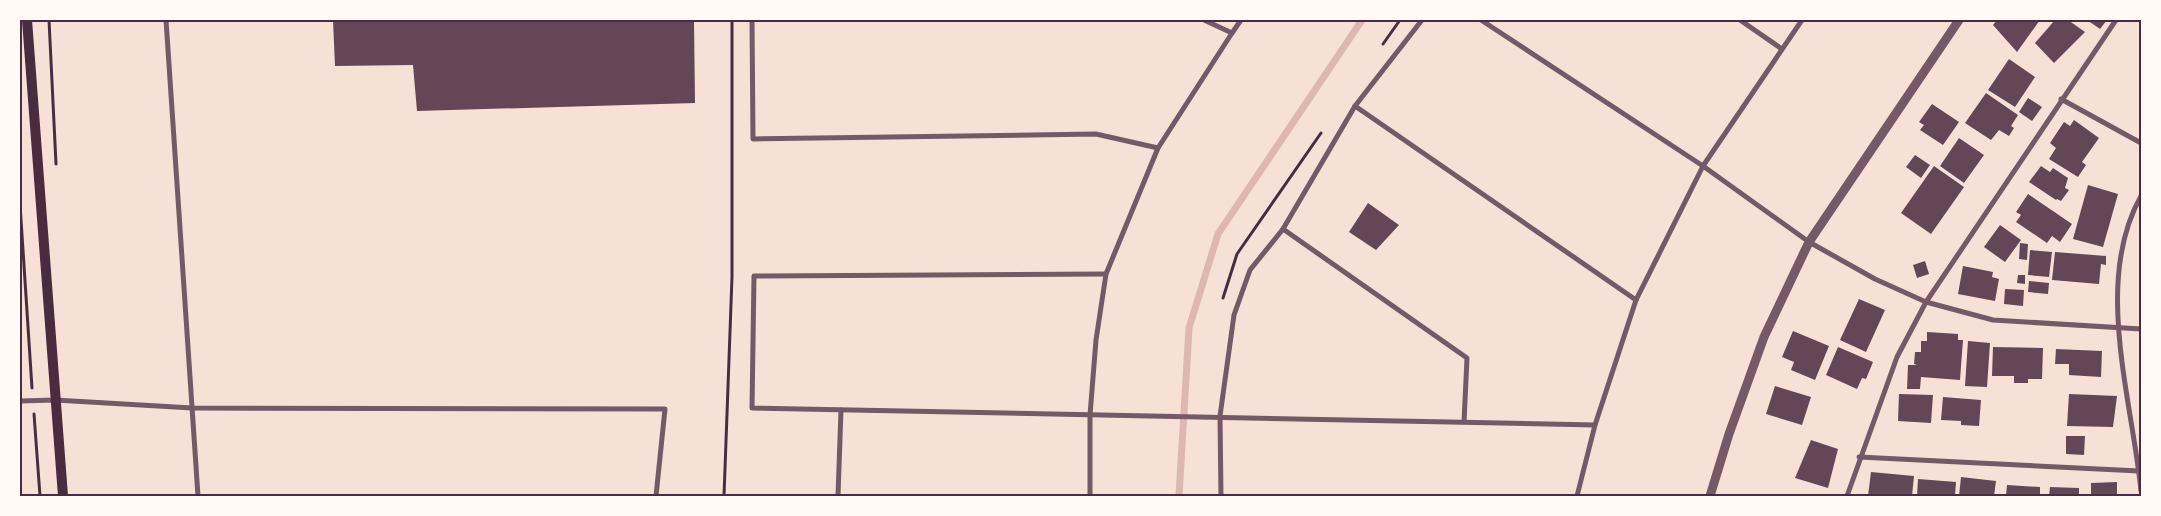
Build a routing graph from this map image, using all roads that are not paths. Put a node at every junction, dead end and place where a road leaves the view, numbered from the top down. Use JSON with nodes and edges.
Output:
{"nodes":[{"id":1,"x":27,"y":20,"type":"edge"},
{"id":2,"x":166,"y":20,"type":"edge"},
{"id":3,"x":752,"y":20,"type":"edge"},
{"id":4,"x":1204,"y":20,"type":"edge"},
{"id":5,"x":1241,"y":20,"type":"edge"},
{"id":6,"x":1422,"y":20,"type":"edge"},
{"id":7,"x":1481,"y":20,"type":"edge"},
{"id":8,"x":1740,"y":20,"type":"edge"},
{"id":9,"x":1802,"y":20,"type":"edge"},
{"id":10,"x":1959,"y":20,"type":"edge"},
{"id":11,"x":2116,"y":20,"type":"edge"},
{"id":12,"x":1232,"y":33,"type":"junction"},
{"id":13,"x":1782,"y":49,"type":"junction"},
{"id":14,"x":2061,"y":100,"type":"junction"},
{"id":15,"x":1355,"y":106,"type":"junction"},
{"id":16,"x":2141,"y":143,"type":"edge"},
{"id":17,"x":1158,"y":148,"type":"junction"},
{"id":18,"x":1703,"y":166,"type":"junction"},
{"id":19,"x":2141,"y":196,"type":"edge"},
{"id":20,"x":1283,"y":229,"type":"junction"},
{"id":21,"x":1809,"y":242,"type":"junction"},
{"id":22,"x":1106,"y":274,"type":"junction"},
{"id":23,"x":1636,"y":300,"type":"junction"},
{"id":24,"x":1926,"y":302,"type":"junction"},
{"id":25,"x":2118,"y":328,"type":"junction"},
{"id":26,"x":2141,"y":329,"type":"edge"},
{"id":27,"x":55,"y":400,"type":"junction"},
{"id":28,"x":20,"y":401,"type":"edge"},
{"id":29,"x":192,"y":408,"type":"junction"},
{"id":30,"x":841,"y":410,"type":"junction"},
{"id":31,"x":1090,"y":415,"type":"junction"},
{"id":32,"x":1220,"y":416,"type":"junction"},
{"id":33,"x":1464,"y":422,"type":"junction"},
{"id":34,"x":1595,"y":425,"type":"junction"},
{"id":35,"x":1859,"y":457,"type":"junction"},
{"id":36,"x":2139,"y":471,"type":"junction"},
{"id":37,"x":2141,"y":491,"type":"edge"},
{"id":38,"x":63,"y":496,"type":"edge"},
{"id":39,"x":198,"y":496,"type":"edge"},
{"id":40,"x":656,"y":496,"type":"edge"},
{"id":41,"x":838,"y":496,"type":"edge"},
{"id":42,"x":1090,"y":496,"type":"edge"},
{"id":43,"x":1221,"y":496,"type":"edge"},
{"id":44,"x":1577,"y":496,"type":"edge"},
{"id":45,"x":1710,"y":496,"type":"edge"},
{"id":46,"x":1847,"y":496,"type":"edge"}],
"edges":[{"from":1,"to":27,"type":"main road"},
{"from":2,"to":29,"type":"street"},
{"from":3,"to":17,"type":"street"},
{"from":4,"to":12,"type":"street"},
{"from":5,"to":12,"type":"street"},
{"from":6,"to":15,"type":"street"},
{"from":7,"to":18,"type":"street"},
{"from":8,"to":13,"type":"street"},
{"from":9,"to":13,"type":"street"},
{"from":10,"to":21,"type":"street"},
{"from":11,"to":14,"type":"street"},
{"from":12,"to":17,"type":"street"},
{"from":13,"to":18,"type":"street"},
{"from":14,"to":16,"type":"street"},
{"from":14,"to":24,"type":"street"},
{"from":15,"to":20,"type":"street"},
{"from":15,"to":23,"type":"street"},
{"from":17,"to":22,"type":"street"},
{"from":18,"to":21,"type":"street"},
{"from":18,"to":23,"type":"street"},
{"from":19,"to":25,"type":"street"},
{"from":20,"to":32,"type":"street"},
{"from":20,"to":33,"type":"street"},
{"from":21,"to":24,"type":"street"},
{"from":21,"to":45,"type":"street"},
{"from":22,"to":30,"type":"street"},
{"from":22,"to":31,"type":"street"},
{"from":23,"to":34,"type":"street"},
{"from":24,"to":25,"type":"street"},
{"from":24,"to":35,"type":"street"},
{"from":25,"to":26,"type":"street"},
{"from":25,"to":36,"type":"street"},
{"from":27,"to":28,"type":"street"},
{"from":27,"to":29,"type":"street"},
{"from":27,"to":38,"type":"main road"},
{"from":29,"to":39,"type":"street"},
{"from":29,"to":40,"type":"street"},
{"from":30,"to":31,"type":"street"},
{"from":30,"to":41,"type":"street"},
{"from":31,"to":32,"type":"street"},
{"from":31,"to":42,"type":"street"},
{"from":32,"to":33,"type":"street"},
{"from":32,"to":43,"type":"street"},
{"from":33,"to":34,"type":"street"},
{"from":34,"to":44,"type":"street"},
{"from":35,"to":36,"type":"street"},
{"from":35,"to":46,"type":"street"},
{"from":36,"to":37,"type":"street"}]}
